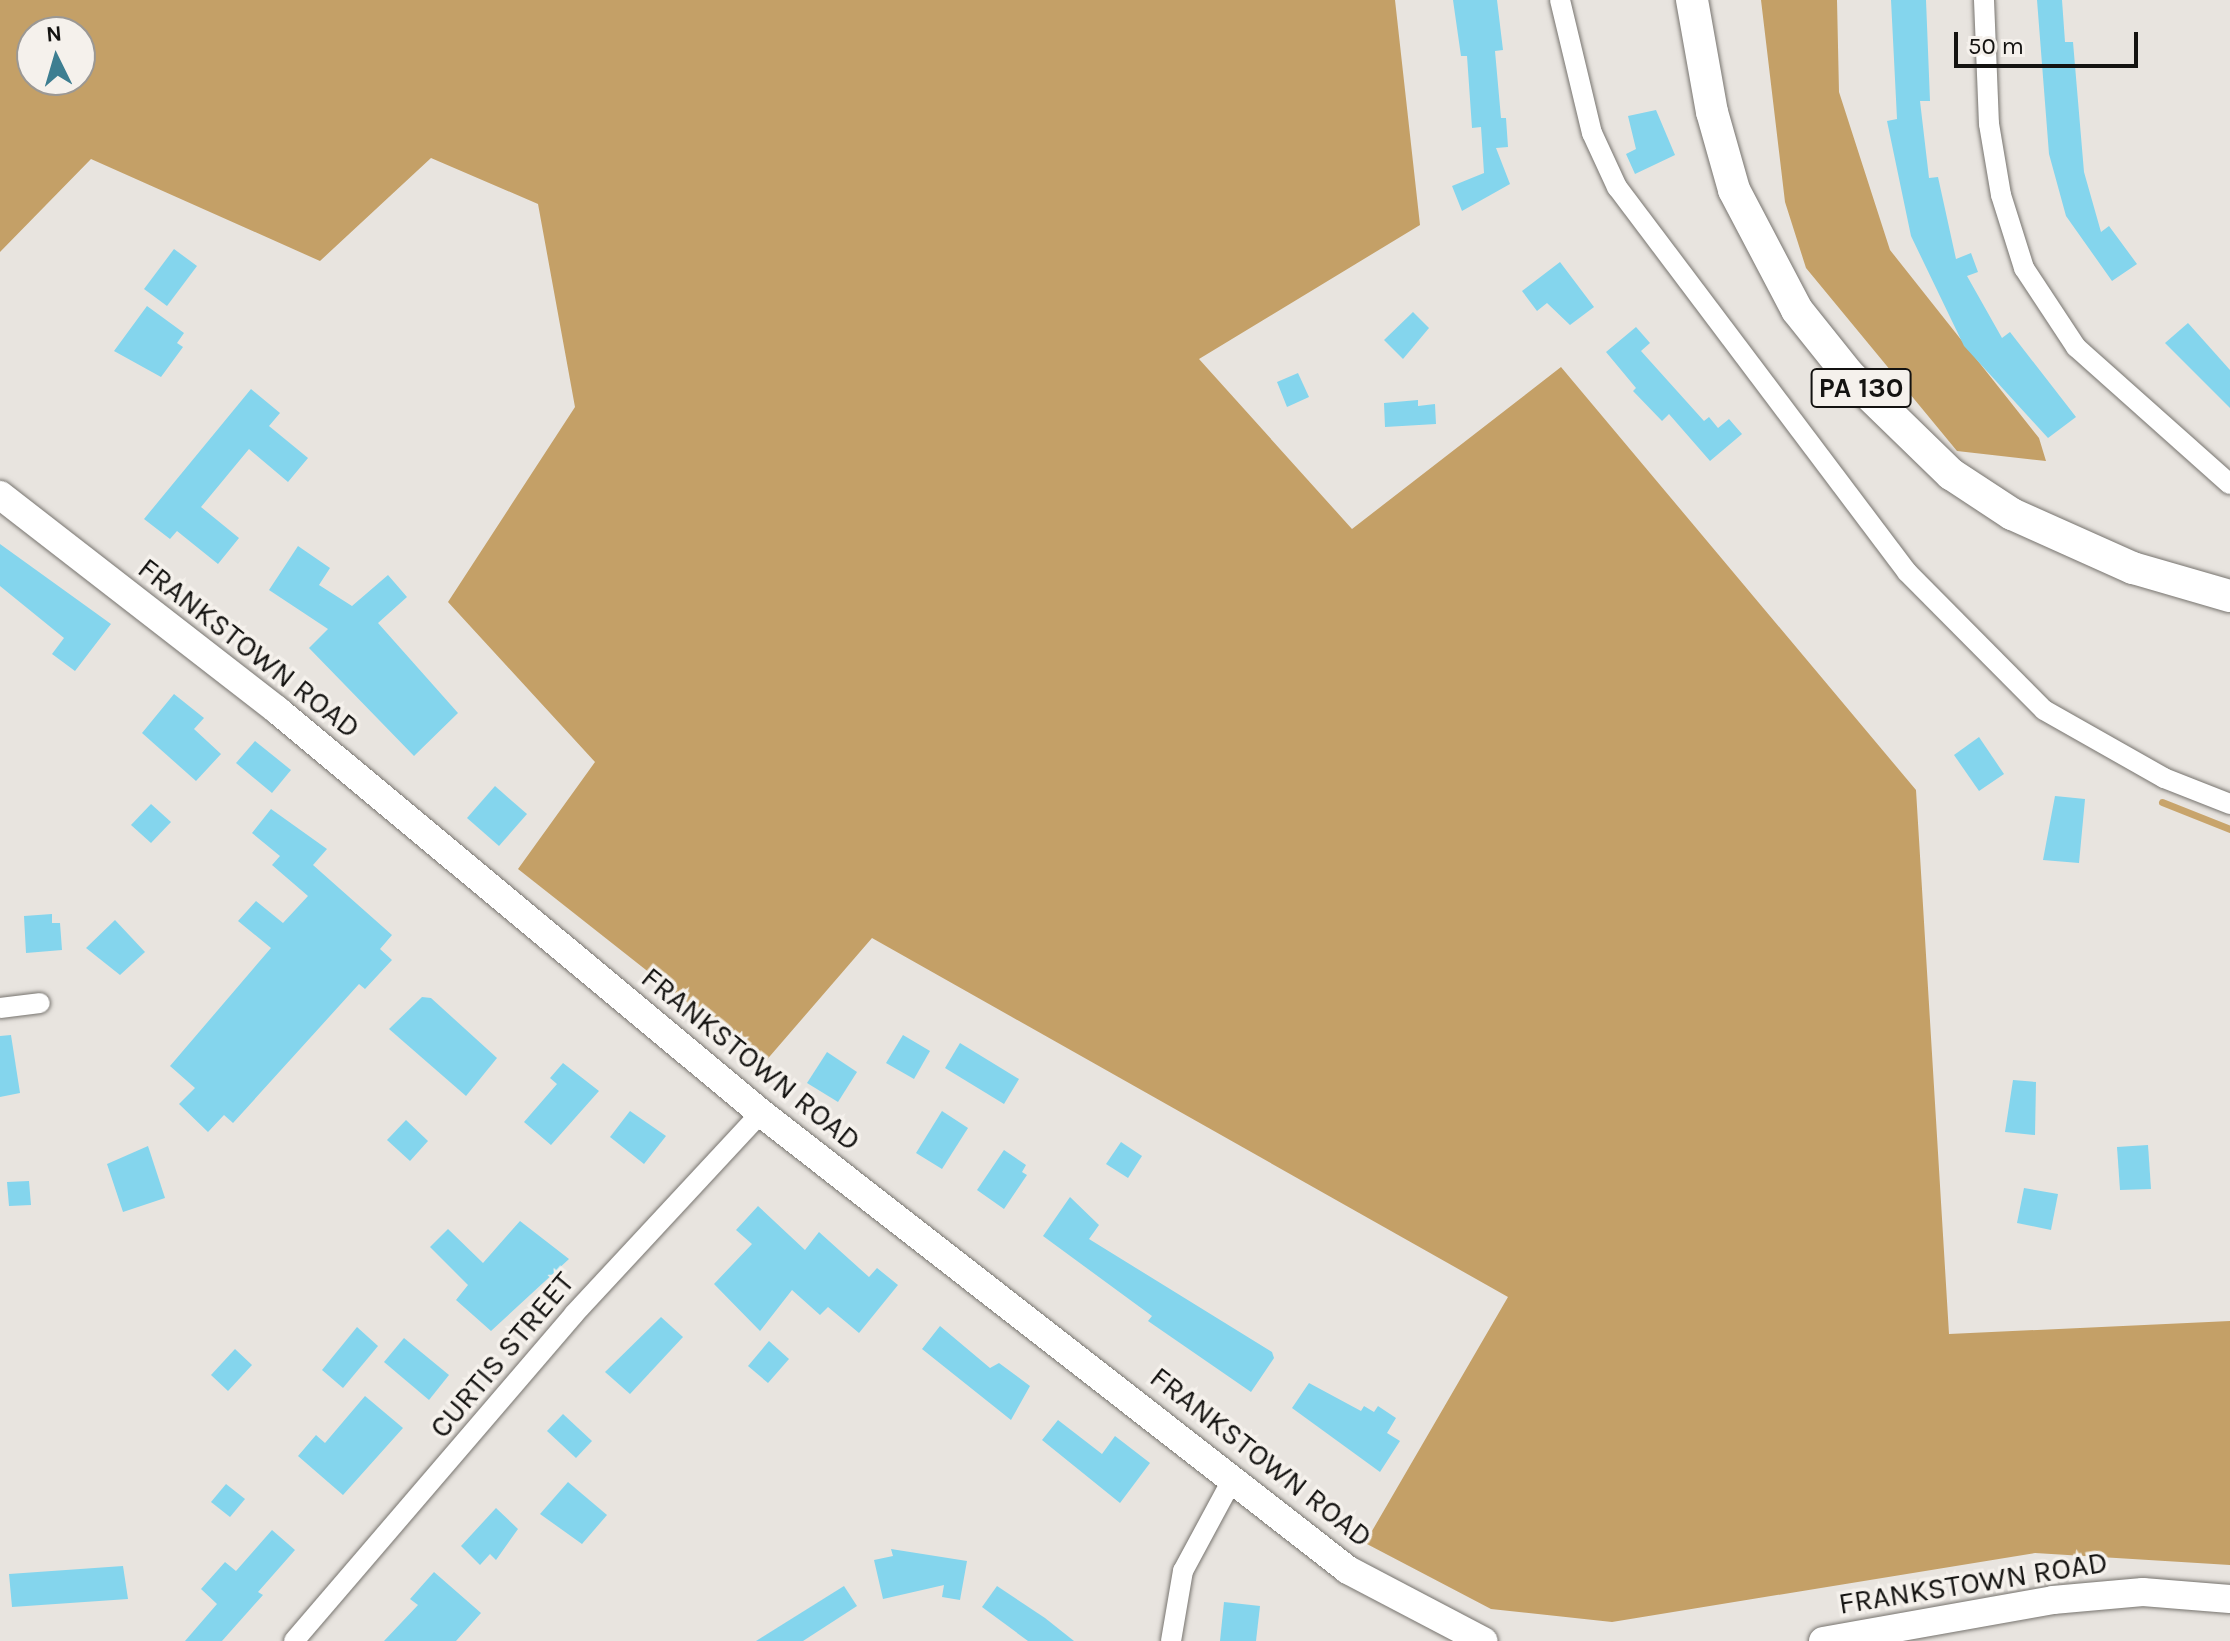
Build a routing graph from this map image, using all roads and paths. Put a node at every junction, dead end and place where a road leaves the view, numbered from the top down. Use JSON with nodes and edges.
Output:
{"nodes":[{"id":1,"x":1560,"y":0,"type":"edge"},
{"id":2,"x":1692,"y":0,"type":"edge"},
{"id":3,"x":1984,"y":0,"type":"edge"},
{"id":4,"x":2230,"y":484,"type":"edge"},
{"id":5,"x":0,"y":495,"type":"edge"},
{"id":6,"x":2230,"y":596,"type":"edge"},
{"id":7,"x":2230,"y":804,"type":"edge"},
{"id":8,"x":40,"y":1003,"type":"dead end"},
{"id":9,"x":0,"y":1008,"type":"edge"},
{"id":10,"x":761,"y":1113,"type":"junction"},
{"id":11,"x":1233,"y":1478,"type":"junction"},
{"id":12,"x":2230,"y":1599,"type":"edge"},
{"id":13,"x":294,"y":1641,"type":"edge"},
{"id":14,"x":1171,"y":1641,"type":"edge"},
{"id":15,"x":1483,"y":1641,"type":"edge"},
{"id":16,"x":1823,"y":1641,"type":"edge"}],
"edges":[{"from":1,"to":7,"type":"street"},
{"from":2,"to":6,"type":"main road","number":"PA 130"},
{"from":3,"to":4,"type":"street"},
{"from":5,"to":10,"type":"main road","name":"FRANKSTOWN ROAD"},
{"from":8,"to":9,"type":"street"},
{"from":10,"to":11,"type":"main road","name":"FRANKSTOWN ROAD"},
{"from":10,"to":13,"type":"street","name":"CURTIS STREET"},
{"from":11,"to":14,"type":"street"},
{"from":11,"to":15,"type":"main road","name":"FRANKSTOWN ROAD"},
{"from":12,"to":16,"type":"main road","name":"FRANKSTOWN ROAD"}]}
